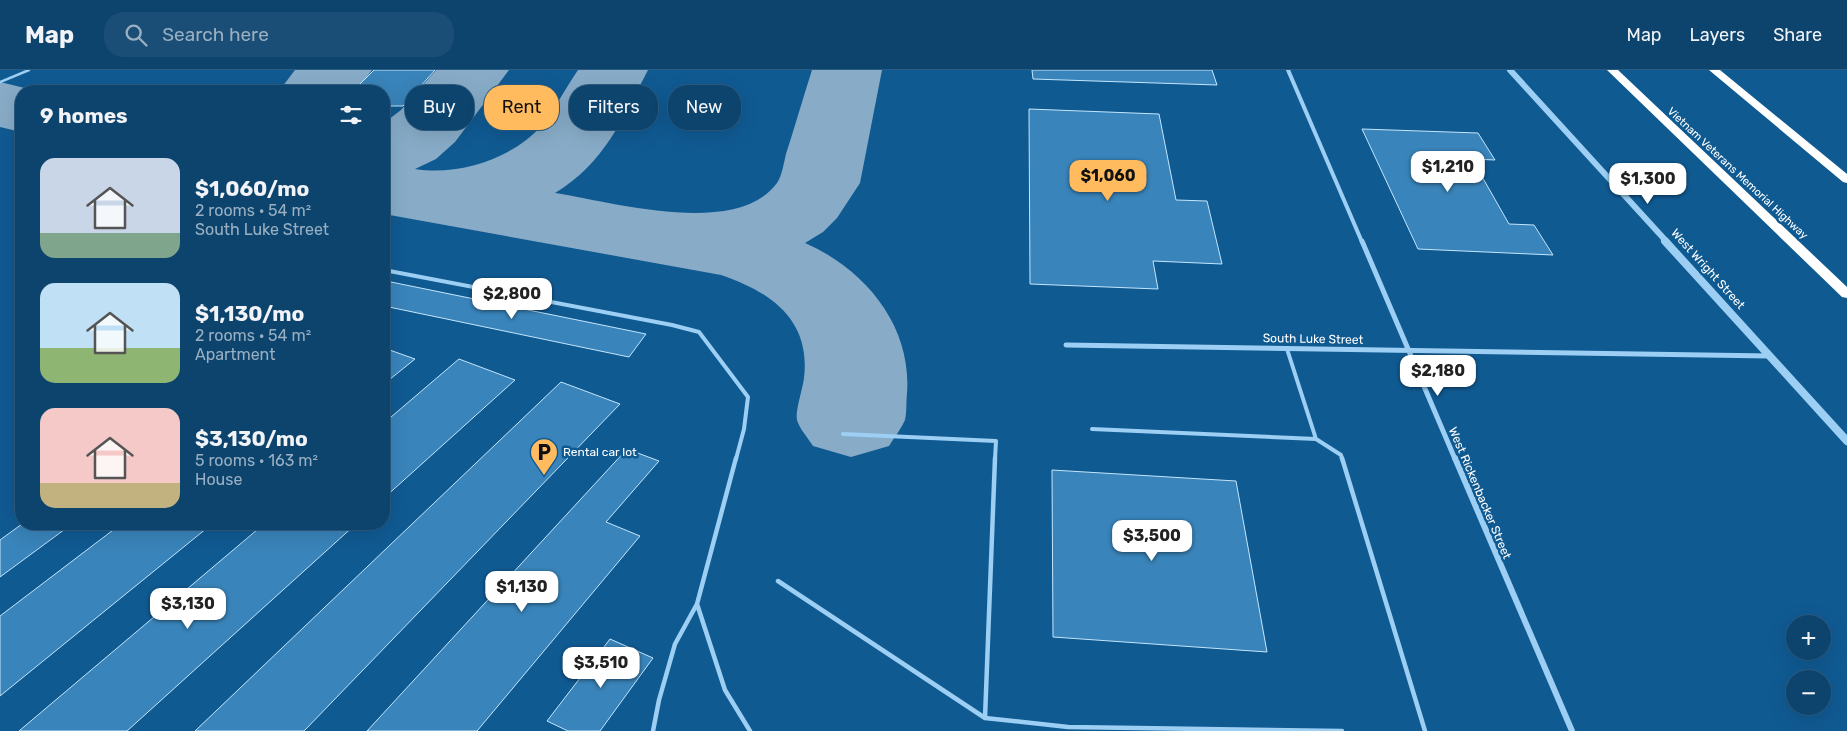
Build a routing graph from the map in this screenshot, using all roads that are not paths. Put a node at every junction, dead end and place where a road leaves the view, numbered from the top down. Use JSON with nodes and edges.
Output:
{"nodes":[{"id":1,"x":29,"y":70,"type":"edge"},
{"id":2,"x":1288,"y":70,"type":"edge"},
{"id":3,"x":1510,"y":70,"type":"edge"},
{"id":4,"x":1612,"y":70,"type":"edge"},
{"id":5,"x":1714,"y":70,"type":"edge"},
{"id":6,"x":0,"y":82,"type":"edge"},
{"id":7,"x":1847,"y":180,"type":"edge"},
{"id":8,"x":390,"y":271,"type":"edge"},
{"id":9,"x":1847,"y":294,"type":"edge"},
{"id":10,"x":1066,"y":345,"type":"dead end"},
{"id":11,"x":1287,"y":348,"type":"junction"},
{"id":12,"x":1407,"y":350,"type":"junction"},
{"id":13,"x":1770,"y":356,"type":"junction"},
{"id":14,"x":1092,"y":429,"type":"dead end"},
{"id":15,"x":843,"y":434,"type":"dead end"},
{"id":16,"x":1316,"y":439,"type":"junction"},
{"id":17,"x":1847,"y":441,"type":"edge"},
{"id":18,"x":778,"y":581,"type":"dead end"},
{"id":19,"x":697,"y":604,"type":"junction"},
{"id":20,"x":985,"y":718,"type":"junction"},
{"id":21,"x":653,"y":731,"type":"edge"},
{"id":22,"x":750,"y":731,"type":"edge"},
{"id":23,"x":1342,"y":731,"type":"edge"},
{"id":24,"x":1425,"y":731,"type":"edge"},
{"id":25,"x":1572,"y":731,"type":"edge"}],
"edges":[{"from":1,"to":6,"type":"lane"},
{"from":2,"to":12,"type":"street","name":"West Rickenbacker Street"},
{"from":3,"to":13,"type":"street","name":"West Wright Street"},
{"from":4,"to":9,"type":"highway","name":"Vietnam Veterans Memorial Highway"},
{"from":5,"to":7,"type":"highway"},
{"from":8,"to":19,"type":"lane"},
{"from":10,"to":11,"type":"street","name":"South Luke Street"},
{"from":11,"to":12,"type":"street","name":"South Luke Street"},
{"from":11,"to":16,"type":"lane"},
{"from":12,"to":13,"type":"street","name":"South Luke Street"},
{"from":12,"to":25,"type":"street","name":"West Rickenbacker Street"},
{"from":13,"to":17,"type":"street","name":"West Wright Street"},
{"from":14,"to":16,"type":"lane"},
{"from":15,"to":20,"type":"lane"},
{"from":16,"to":24,"type":"lane"},
{"from":18,"to":20,"type":"lane"},
{"from":19,"to":21,"type":"lane"},
{"from":19,"to":22,"type":"lane"},
{"from":20,"to":23,"type":"lane"}]}
